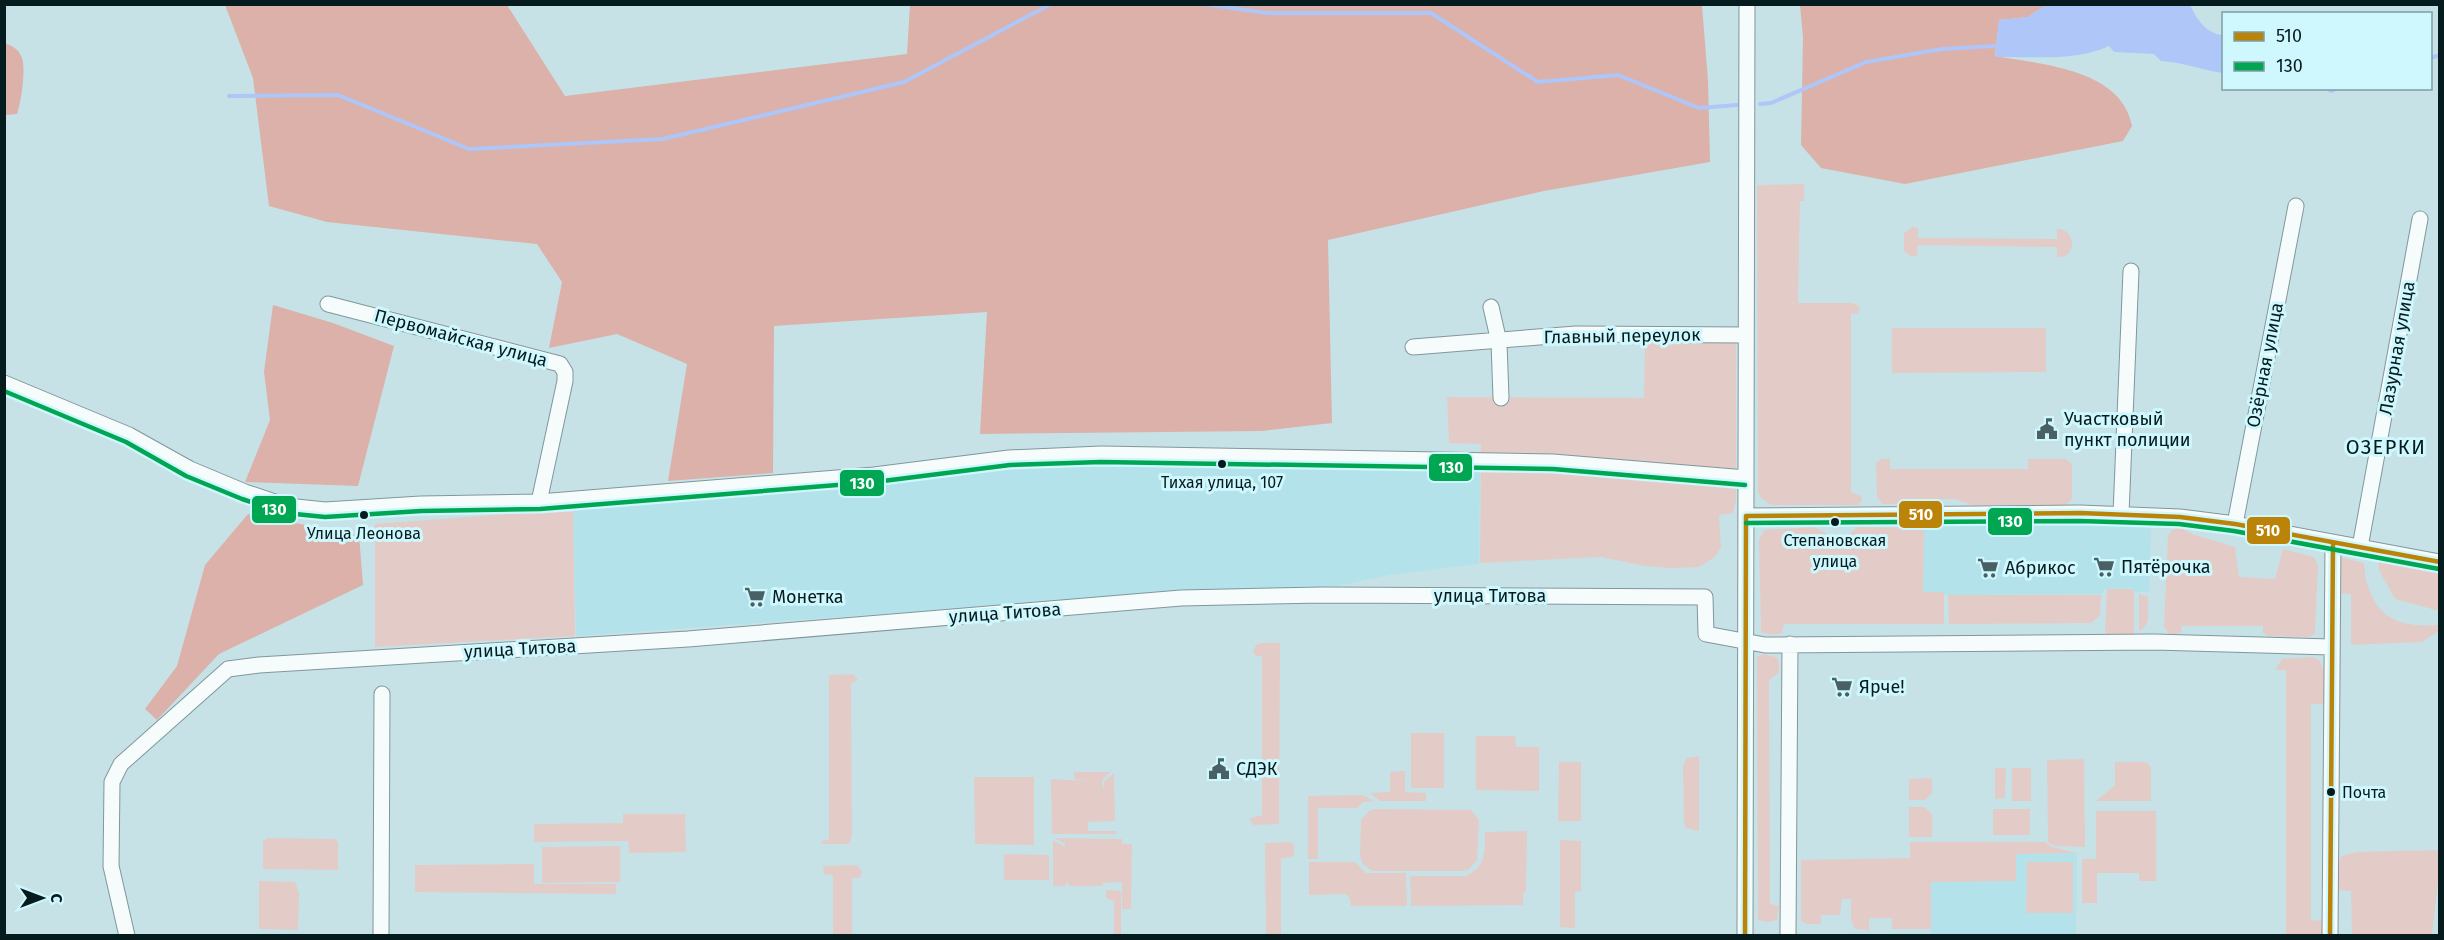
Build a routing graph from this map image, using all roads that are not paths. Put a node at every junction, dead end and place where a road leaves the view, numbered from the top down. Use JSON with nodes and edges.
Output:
{"nodes":[{"id":1,"x":1747,"y":4,"type":"edge"},
{"id":2,"x":2296,"y":206,"type":"dead end"},
{"id":3,"x":2420,"y":219,"type":"dead end"},
{"id":4,"x":2131,"y":271,"type":"dead end"},
{"id":5,"x":328,"y":304,"type":"dead end"},
{"id":6,"x":1491,"y":307,"type":"dead end"},
{"id":7,"x":1746,"y":335,"type":"junction"},
{"id":8,"x":1498,"y":342,"type":"junction"},
{"id":9,"x":1413,"y":347,"type":"dead end"},
{"id":10,"x":4,"y":383,"type":"edge"},
{"id":11,"x":1501,"y":398,"type":"dead end"},
{"id":12,"x":1746,"y":478,"type":"junction"},
{"id":13,"x":538,"y":502,"type":"junction"},
{"id":14,"x":2121,"y":514,"type":"junction"},
{"id":15,"x":1746,"y":516,"type":"junction"},
{"id":16,"x":2235,"y":524,"type":"junction"},
{"id":17,"x":2333,"y":543,"type":"junction"},
{"id":18,"x":2360,"y":547,"type":"junction"},
{"id":19,"x":2439,"y":562,"type":"edge"},
{"id":20,"x":1746,"y":641,"type":"junction"},
{"id":21,"x":1790,"y":644,"type":"junction"},
{"id":22,"x":2331,"y":647,"type":"junction"},
{"id":23,"x":382,"y":694,"type":"dead end"},
{"id":24,"x":126,"y":936,"type":"edge"},
{"id":25,"x":381,"y":936,"type":"edge"},
{"id":26,"x":1745,"y":936,"type":"edge"},
{"id":27,"x":1788,"y":936,"type":"edge"},
{"id":28,"x":2330,"y":936,"type":"edge"}],
"edges":[{"from":1,"to":7,"type":"street"},
{"from":2,"to":16,"type":"street","name":"Озёрная улица"},
{"from":3,"to":18,"type":"street","name":"Лазурная улица"},
{"from":4,"to":14,"type":"street"},
{"from":5,"to":13,"type":"street","name":"Первомайская улица"},
{"from":6,"to":8,"type":"street"},
{"from":7,"to":8,"type":"street","name":"Главный переулок"},
{"from":7,"to":12,"type":"street"},
{"from":8,"to":9,"type":"street","name":"Главный переулок"},
{"from":8,"to":11,"type":"street"},
{"from":10,"to":13,"type":"street"},
{"from":12,"to":13,"type":"street"},
{"from":12,"to":15,"type":"street"},
{"from":14,"to":15,"type":"street"},
{"from":14,"to":16,"type":"street"},
{"from":15,"to":20,"type":"street"},
{"from":16,"to":17,"type":"street"},
{"from":17,"to":18,"type":"street"},
{"from":17,"to":22,"type":"street"},
{"from":18,"to":19,"type":"street"},
{"from":20,"to":21,"type":"street"},
{"from":20,"to":24,"type":"street","name":"улица Титова"},
{"from":20,"to":26,"type":"street"},
{"from":21,"to":22,"type":"street"},
{"from":21,"to":27,"type":"street"},
{"from":22,"to":28,"type":"street"},
{"from":23,"to":25,"type":"street"}]}
